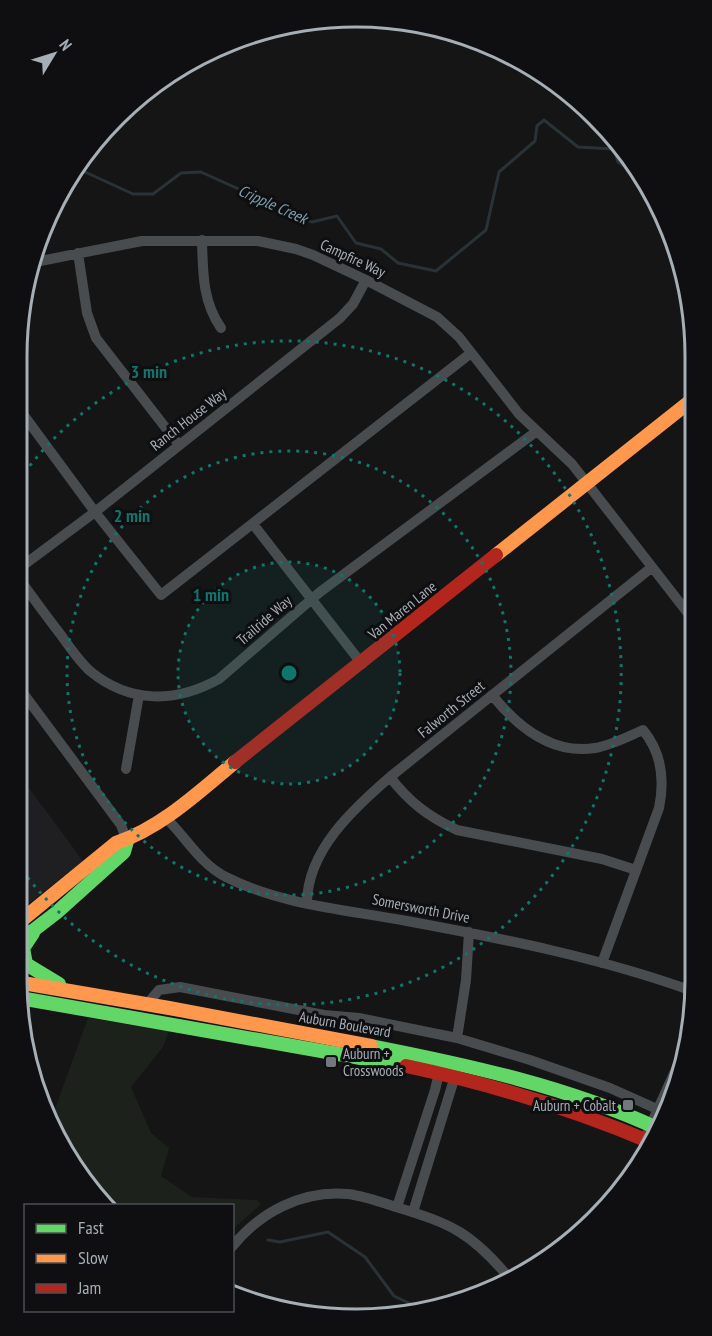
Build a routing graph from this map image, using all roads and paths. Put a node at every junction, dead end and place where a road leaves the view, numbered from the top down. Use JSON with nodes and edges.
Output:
{"nodes":[{"id":1,"x":202,"y":240,"type":"junction"},
{"id":2,"x":78,"y":253,"type":"junction"},
{"id":3,"x":41,"y":261,"type":"edge"},
{"id":4,"x":366,"y":280,"type":"junction"},
{"id":5,"x":221,"y":328,"type":"dead end"},
{"id":6,"x":471,"y":353,"type":"junction"},
{"id":7,"x":685,"y":405,"type":"edge"},
{"id":8,"x":27,"y":420,"type":"edge"},
{"id":9,"x":537,"y":431,"type":"junction"},
{"id":10,"x":179,"y":445,"type":"junction"},
{"id":11,"x":587,"y":482,"type":"junction"},
{"id":12,"x":95,"y":512,"type":"junction"},
{"id":13,"x":253,"y":524,"type":"junction"},
{"id":14,"x":27,"y":563,"type":"edge"},
{"id":15,"x":651,"y":568,"type":"junction"},
{"id":16,"x":27,"y":590,"type":"edge"},
{"id":17,"x":312,"y":598,"type":"junction"},
{"id":18,"x":685,"y":610,"type":"edge"},
{"id":19,"x":362,"y":664,"type":"junction"},
{"id":20,"x":139,"y":695,"type":"junction"},
{"id":21,"x":492,"y":695,"type":"junction"},
{"id":22,"x":27,"y":698,"type":"edge"},
{"id":23,"x":126,"y":769,"type":"dead end"},
{"id":24,"x":390,"y":777,"type":"junction"},
{"id":25,"x":165,"y":817,"type":"junction"},
{"id":26,"x":127,"y":841,"type":"junction"},
{"id":27,"x":636,"y":870,"type":"junction"},
{"id":28,"x":79,"y":873,"type":"junction"},
{"id":29,"x":307,"y":903,"type":"junction"},
{"id":30,"x":56,"y":913,"type":"junction"},
{"id":31,"x":27,"y":915,"type":"edge"},
{"id":32,"x":36,"y":929,"type":"junction"},
{"id":33,"x":469,"y":932,"type":"junction"},
{"id":34,"x":27,"y":935,"type":"edge"},
{"id":35,"x":27,"y":942,"type":"edge"},
{"id":36,"x":602,"y":963,"type":"junction"},
{"id":37,"x":27,"y":965,"type":"edge"},
{"id":38,"x":27,"y":983,"type":"edge"},
{"id":39,"x":685,"y":988,"type":"edge"},
{"id":40,"x":72,"y":990,"type":"junction"},
{"id":41,"x":28,"y":999,"type":"edge"},
{"id":42,"x":148,"y":1004,"type":"junction"},
{"id":43,"x":457,"y":1038,"type":"junction"},
{"id":44,"x":459,"y":1064,"type":"junction"},
{"id":45,"x":441,"y":1067,"type":"junction"},
{"id":46,"x":455,"y":1078,"type":"junction"},
{"id":47,"x":669,"y":1082,"type":"edge"},
{"id":48,"x":657,"y":1109,"type":"junction"},
{"id":49,"x":656,"y":1115,"type":"edge"},
{"id":50,"x":651,"y":1126,"type":"edge"},
{"id":51,"x":644,"y":1139,"type":"edge"},
{"id":52,"x":397,"y":1208,"type":"junction"},
{"id":53,"x":413,"y":1212,"type":"junction"},
{"id":54,"x":234,"y":1245,"type":"edge"},
{"id":55,"x":505,"y":1273,"type":"edge"}],
"edges":[{"from":1,"to":2,"type":"street","name":"Campfire Way"},
{"from":1,"to":4,"type":"street","name":"Campfire Way"},
{"from":1,"to":5,"type":"street"},
{"from":2,"to":3,"type":"street","name":"Campfire Way"},
{"from":2,"to":10,"type":"street"},
{"from":4,"to":6,"type":"street","name":"Campfire Way"},
{"from":4,"to":10,"type":"street","name":"Ranch House Way"},
{"from":6,"to":9,"type":"street","name":"Campfire Way"},
{"from":6,"to":13,"type":"street"},
{"from":7,"to":11,"type":"main road","name":"Van Maren Lane"},
{"from":8,"to":12,"type":"street"},
{"from":9,"to":11,"type":"street","name":"Campfire Way"},
{"from":9,"to":17,"type":"street","name":"Trailride Way"},
{"from":10,"to":12,"type":"street","name":"Ranch House Way"},
{"from":11,"to":15,"type":"street","name":"Campfire Way"},
{"from":11,"to":19,"type":"main road","name":"Van Maren Lane"},
{"from":12,"to":13,"type":"street"},
{"from":12,"to":14,"type":"street","name":"Ranch House Way"},
{"from":13,"to":17,"type":"street"},
{"from":15,"to":18,"type":"street","name":"Campfire Way"},
{"from":15,"to":21,"type":"street","name":"Falworth Street"},
{"from":16,"to":20,"type":"street","name":"Trailride Way"},
{"from":17,"to":19,"type":"street"},
{"from":17,"to":20,"type":"street","name":"Trailride Way"},
{"from":19,"to":25,"type":"main road","name":"Van Maren Lane"},
{"from":20,"to":23,"type":"street"},
{"from":21,"to":24,"type":"street","name":"Falworth Street"},
{"from":21,"to":27,"type":"street"},
{"from":22,"to":26,"type":"street"},
{"from":24,"to":27,"type":"street"},
{"from":24,"to":29,"type":"street","name":"Falworth Street"},
{"from":25,"to":26,"type":"main road","name":"Van Maren Lane"},
{"from":25,"to":29,"type":"street","name":"Somersworth Drive"},
{"from":26,"to":28,"type":"main road","name":"Van Maren Lane"},
{"from":26,"to":30,"type":"main road","name":"Van Maren Lane"},
{"from":27,"to":36,"type":"street"},
{"from":28,"to":30,"type":"main road"},
{"from":28,"to":31,"type":"main road","name":"Van Maren Lane"},
{"from":29,"to":33,"type":"street","name":"Somersworth Drive"},
{"from":30,"to":32,"type":"main road","name":"Van Maren Lane"},
{"from":32,"to":34,"type":"main road","name":"Van Maren Lane"},
{"from":32,"to":35,"type":"main road"},
{"from":33,"to":36,"type":"street","name":"Somersworth Drive"},
{"from":33,"to":43,"type":"street"},
{"from":36,"to":39,"type":"street","name":"Somersworth Drive"},
{"from":37,"to":40,"type":"main road"},
{"from":38,"to":40,"type":"main road","name":"Auburn Boulevard"},
{"from":40,"to":42,"type":"main road","name":"Auburn Boulevard"},
{"from":41,"to":45,"type":"main road","name":"Auburn Boulevard"},
{"from":42,"to":43,"type":"street"},
{"from":42,"to":45,"type":"main road","name":"Auburn Boulevard"},
{"from":43,"to":48,"type":"street"},
{"from":44,"to":45,"type":"main road","name":"Auburn Boulevard"},
{"from":44,"to":46,"type":"street"},
{"from":44,"to":50,"type":"main road","name":"Auburn Boulevard"},
{"from":45,"to":46,"type":"main road","name":"Auburn Boulevard"},
{"from":45,"to":52,"type":"street"},
{"from":46,"to":51,"type":"main road","name":"Auburn Boulevard"},
{"from":46,"to":53,"type":"street"},
{"from":47,"to":48,"type":"street"},
{"from":48,"to":49,"type":"street"},
{"from":52,"to":53,"type":"street"},
{"from":52,"to":54,"type":"street"},
{"from":53,"to":55,"type":"street"}]}
